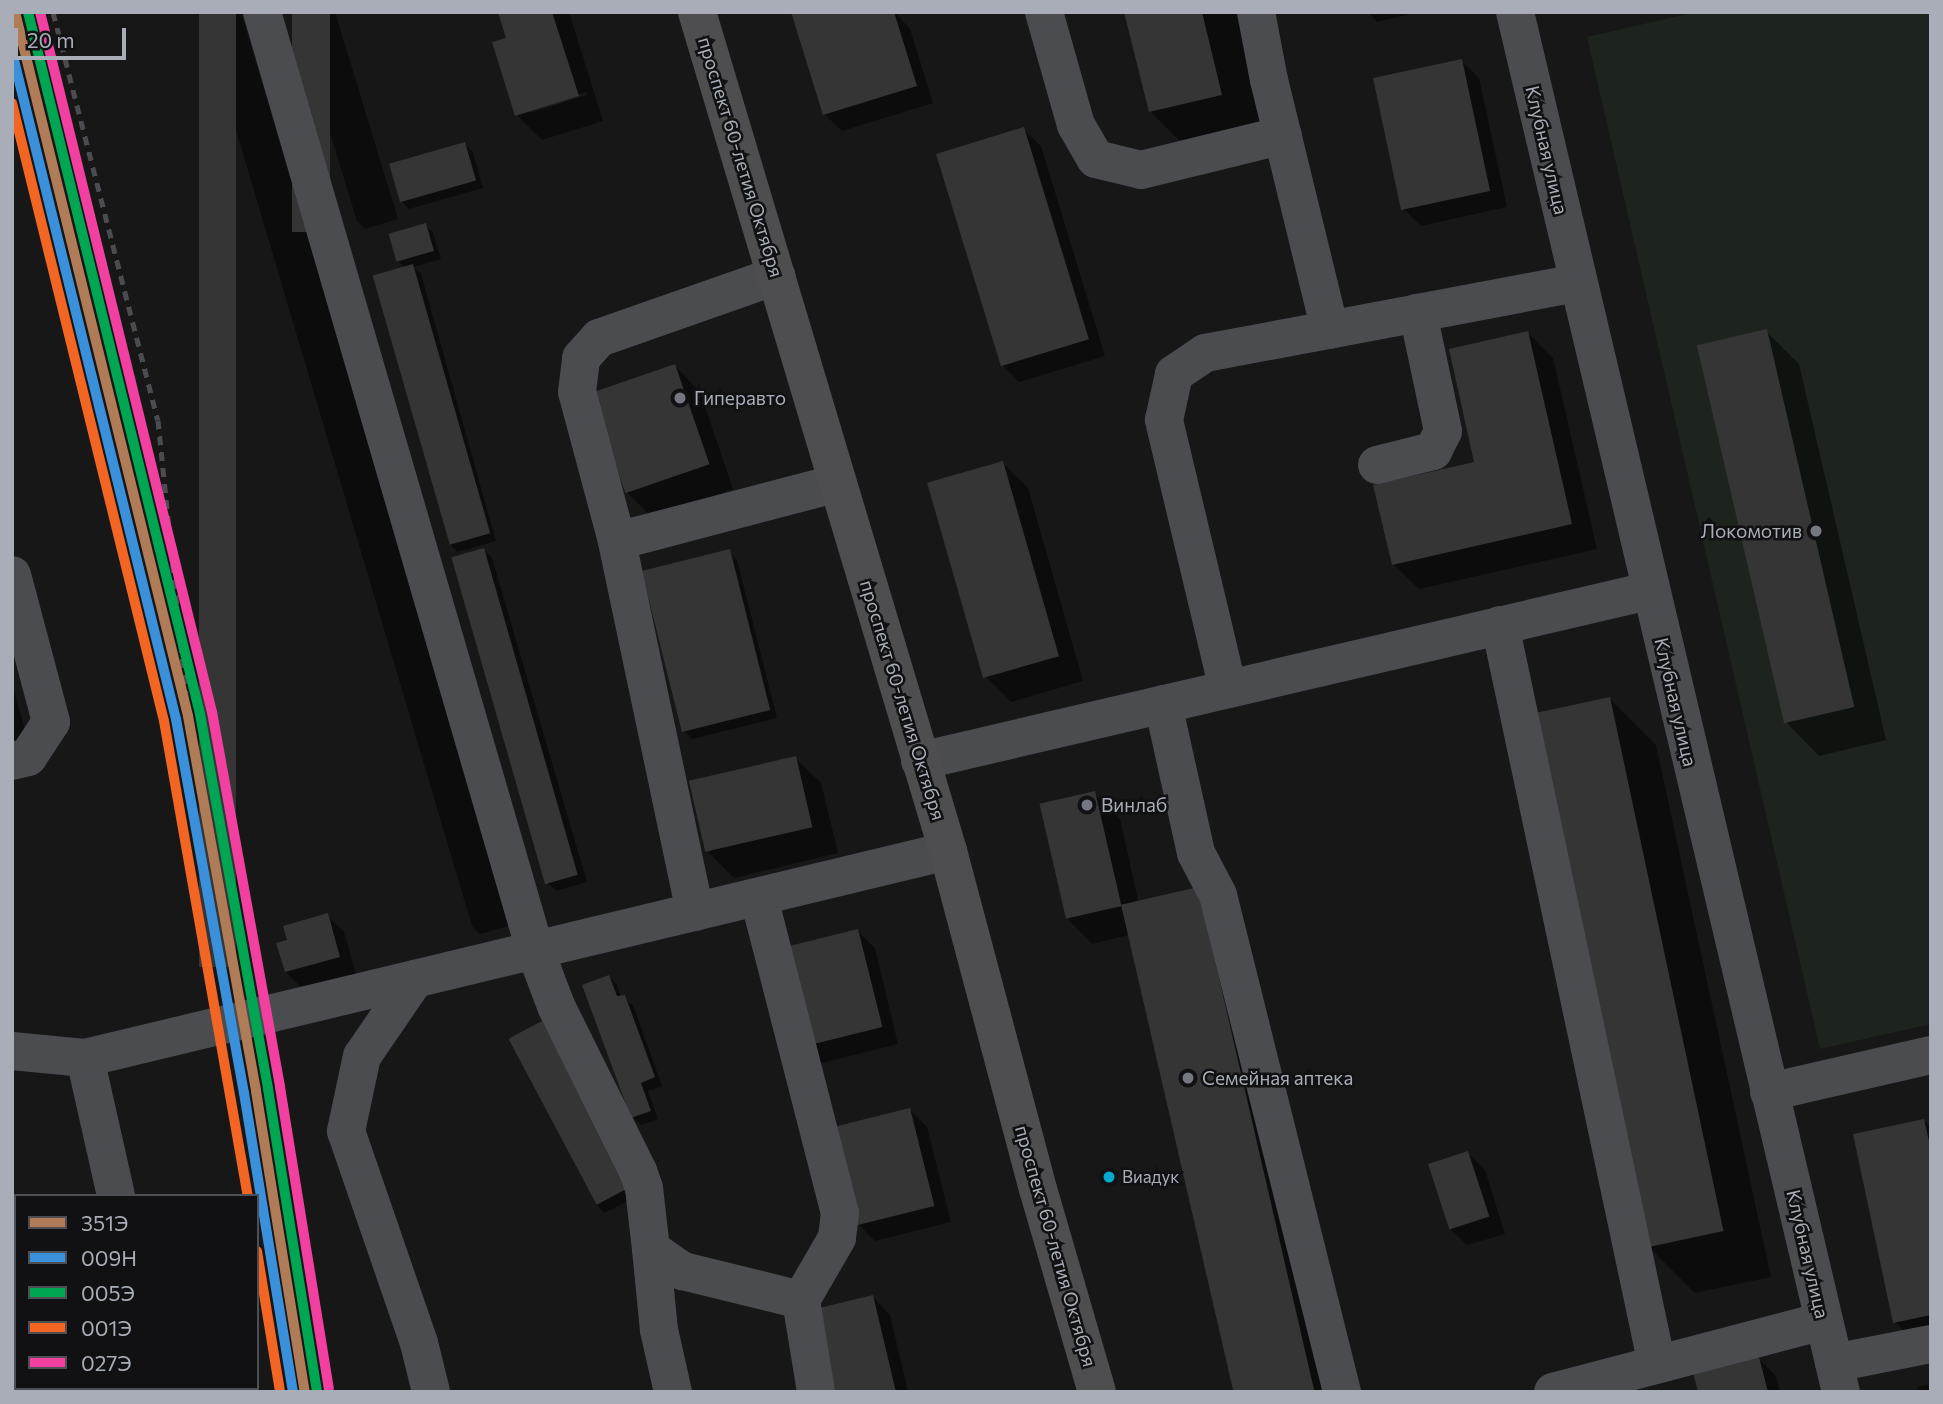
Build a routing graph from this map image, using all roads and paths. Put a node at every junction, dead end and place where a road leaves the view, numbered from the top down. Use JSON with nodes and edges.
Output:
{"nodes":[{"id":1,"x":262,"y":12,"type":"edge"},
{"id":2,"x":697,"y":12,"type":"edge"},
{"id":3,"x":1044,"y":12,"type":"edge"},
{"id":4,"x":1256,"y":12,"type":"edge"},
{"id":5,"x":1515,"y":12,"type":"edge"},
{"id":6,"x":1283,"y":135,"type":"junction"},
{"id":7,"x":776,"y":276,"type":"junction"},
{"id":8,"x":1577,"y":283,"type":"junction"},
{"id":9,"x":1418,"y":313,"type":"junction"},
{"id":10,"x":1330,"y":330,"type":"junction"},
{"id":11,"x":1377,"y":465,"type":"dead end"},
{"id":12,"x":838,"y":483,"type":"junction"},
{"id":13,"x":617,"y":541,"type":"junction"},
{"id":14,"x":12,"y":575,"type":"edge"},
{"id":15,"x":1649,"y":591,"type":"junction"},
{"id":16,"x":1500,"y":625,"type":"junction"},
{"id":17,"x":1228,"y":689,"type":"junction"},
{"id":18,"x":1163,"y":704,"type":"junction"},
{"id":19,"x":12,"y":761,"type":"edge"},
{"id":20,"x":920,"y":761,"type":"junction"},
{"id":21,"x":948,"y":852,"type":"junction"},
{"id":22,"x":759,"y":898,"type":"junction"},
{"id":23,"x":695,"y":912,"type":"junction"},
{"id":24,"x":535,"y":950,"type":"junction"},
{"id":25,"x":415,"y":979,"type":"junction"},
{"id":26,"x":12,"y":1051,"type":"edge"},
{"id":27,"x":1931,"y":1055,"type":"edge"},
{"id":28,"x":85,"y":1058,"type":"junction"},
{"id":29,"x":1769,"y":1092,"type":"junction"},
{"id":30,"x":116,"y":1194,"type":"edge"},
{"id":31,"x":651,"y":1249,"type":"junction"},
{"id":32,"x":801,"y":1300,"type":"junction"},
{"id":33,"x":1824,"y":1321,"type":"junction"},
{"id":34,"x":1931,"y":1344,"type":"edge"},
{"id":35,"x":1657,"y":1365,"type":"junction"},
{"id":36,"x":1838,"y":1377,"type":"edge"},
{"id":37,"x":431,"y":1392,"type":"edge"},
{"id":38,"x":673,"y":1392,"type":"edge"},
{"id":39,"x":816,"y":1392,"type":"edge"},
{"id":40,"x":1097,"y":1392,"type":"edge"},
{"id":41,"x":1342,"y":1392,"type":"edge"},
{"id":42,"x":1553,"y":1392,"type":"edge"}],
"edges":[{"from":1,"to":24,"type":"street"},
{"from":2,"to":7,"type":"highway","name":"проспект 60-летия Октября"},
{"from":3,"to":6,"type":"street"},
{"from":4,"to":6,"type":"street"},
{"from":5,"to":8,"type":"street","name":"Клубная улица"},
{"from":6,"to":10,"type":"street"},
{"from":7,"to":12,"type":"highway","name":"проспект 60-летия Октября"},
{"from":7,"to":13,"type":"street"},
{"from":8,"to":9,"type":"street"},
{"from":8,"to":15,"type":"street","name":"Клубная улица"},
{"from":9,"to":10,"type":"street"},
{"from":9,"to":11,"type":"street"},
{"from":10,"to":17,"type":"street"},
{"from":12,"to":13,"type":"street"},
{"from":12,"to":20,"type":"highway","name":"проспект 60-летия Октября"},
{"from":13,"to":23,"type":"street"},
{"from":14,"to":19,"type":"street"},
{"from":15,"to":16,"type":"street"},
{"from":15,"to":29,"type":"street","name":"Клубная улица"},
{"from":16,"to":17,"type":"street"},
{"from":16,"to":35,"type":"street"},
{"from":17,"to":18,"type":"street"},
{"from":18,"to":20,"type":"street"},
{"from":18,"to":41,"type":"street"},
{"from":20,"to":21,"type":"highway","name":"проспект 60-летия Октября"},
{"from":21,"to":22,"type":"street"},
{"from":21,"to":40,"type":"highway","name":"проспект 60-летия Октября"},
{"from":22,"to":23,"type":"street"},
{"from":22,"to":32,"type":"street"},
{"from":23,"to":24,"type":"street"},
{"from":24,"to":25,"type":"street"},
{"from":24,"to":31,"type":"street"},
{"from":25,"to":28,"type":"street"},
{"from":25,"to":37,"type":"street"},
{"from":26,"to":28,"type":"street"},
{"from":27,"to":29,"type":"street"},
{"from":28,"to":30,"type":"street"},
{"from":29,"to":33,"type":"street","name":"Клубная улица"},
{"from":31,"to":32,"type":"street"},
{"from":31,"to":38,"type":"street"},
{"from":32,"to":39,"type":"street"},
{"from":33,"to":35,"type":"street"},
{"from":33,"to":36,"type":"street","name":"Клубная улица"},
{"from":34,"to":36,"type":"street"},
{"from":35,"to":42,"type":"street"}]}
